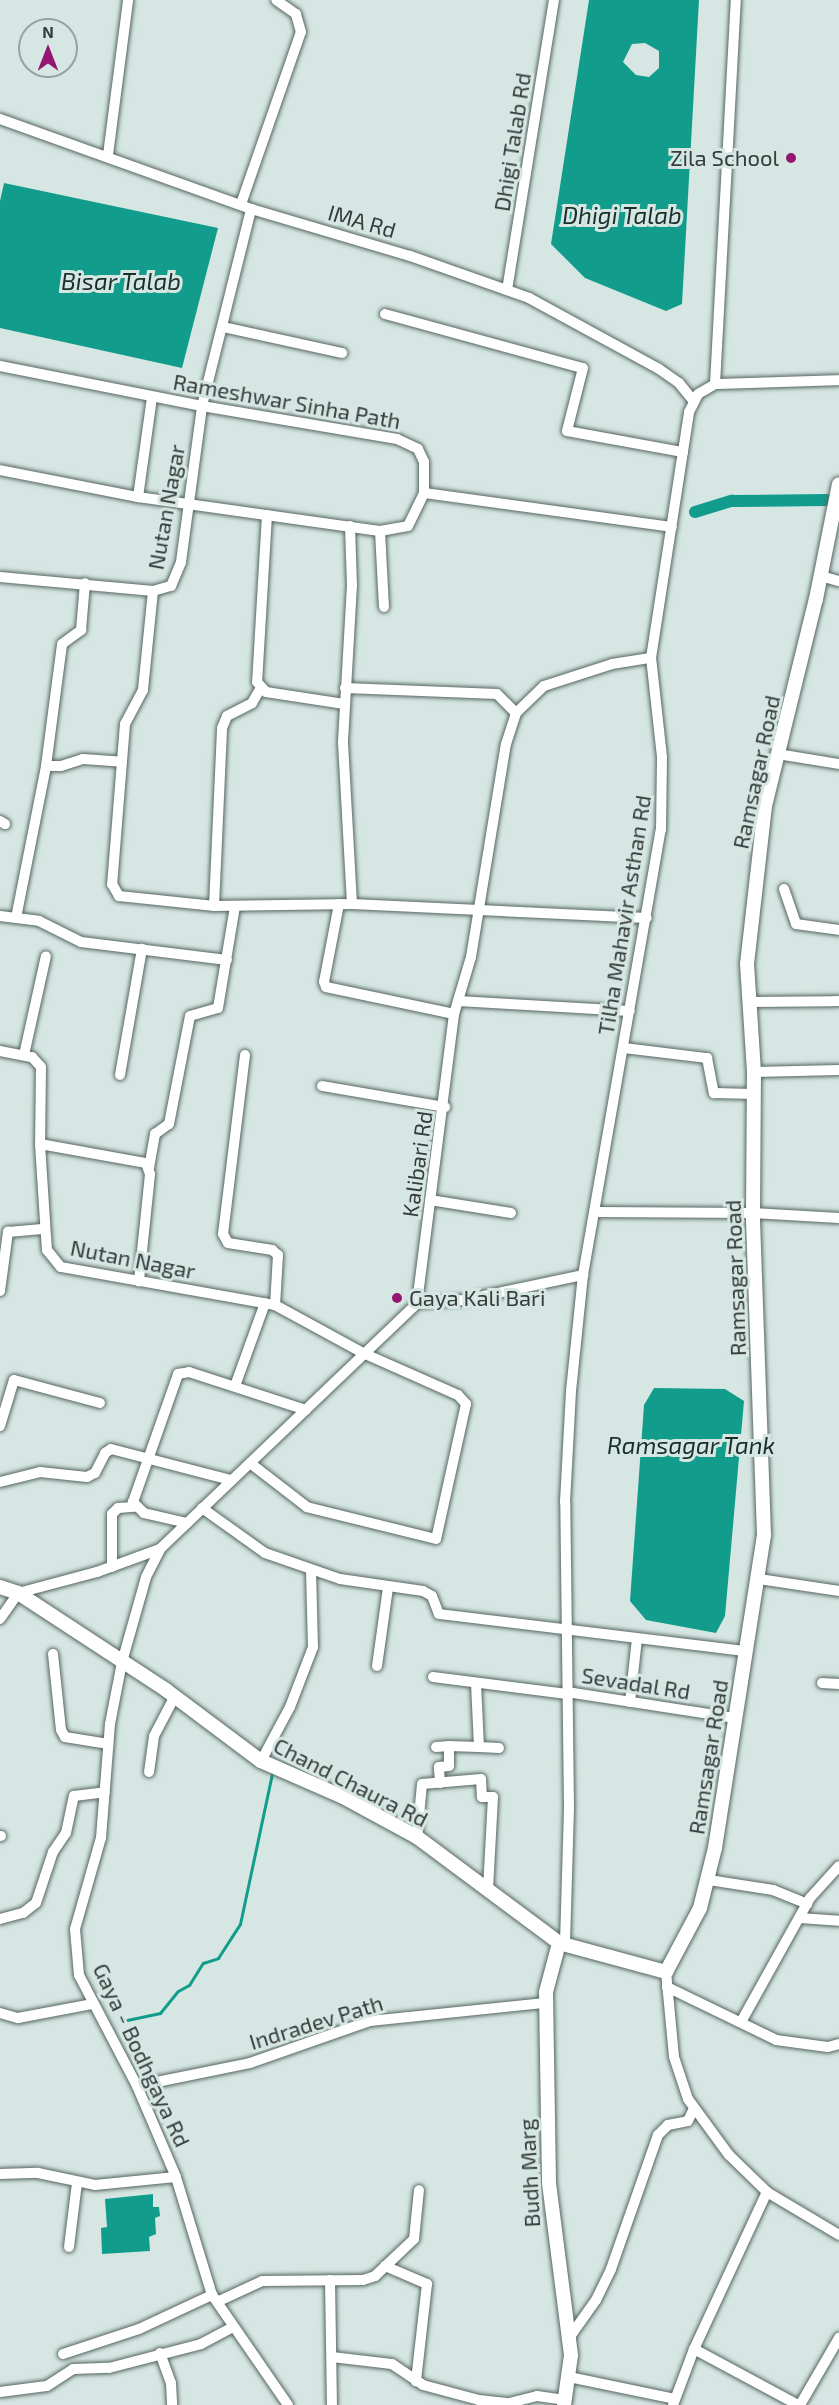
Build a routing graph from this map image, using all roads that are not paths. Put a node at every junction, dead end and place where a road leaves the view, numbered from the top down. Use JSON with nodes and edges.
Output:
{"nodes":[{"id":1,"x":128,"y":0,"type":"edge"},
{"id":2,"x":276,"y":0,"type":"edge"},
{"id":3,"x":554,"y":0,"type":"edge"},
{"id":4,"x":736,"y":0,"type":"edge"},
{"id":5,"x":0,"y":119,"type":"edge"},
{"id":6,"x":108,"y":155,"type":"junction"},
{"id":7,"x":246,"y":207,"type":"junction"},
{"id":8,"x":507,"y":290,"type":"junction"},
{"id":9,"x":385,"y":314,"type":"dead end"},
{"id":10,"x":223,"y":327,"type":"junction"},
{"id":11,"x":342,"y":352,"type":"dead end"},
{"id":12,"x":0,"y":366,"type":"edge"},
{"id":13,"x":839,"y":380,"type":"edge"},
{"id":14,"x":715,"y":384,"type":"junction"},
{"id":15,"x":152,"y":397,"type":"junction"},
{"id":16,"x":693,"y":400,"type":"junction"},
{"id":17,"x":202,"y":406,"type":"junction"},
{"id":18,"x":683,"y":452,"type":"junction"},
{"id":19,"x":0,"y":470,"type":"edge"},
{"id":20,"x":839,"y":484,"type":"edge"},
{"id":21,"x":424,"y":493,"type":"junction"},
{"id":22,"x":138,"y":497,"type":"junction"},
{"id":23,"x":189,"y":505,"type":"junction"},
{"id":24,"x":267,"y":515,"type":"junction"},
{"id":25,"x":350,"y":526,"type":"junction"},
{"id":26,"x":672,"y":526,"type":"junction"},
{"id":27,"x":380,"y":531,"type":"junction"},
{"id":28,"x":821,"y":576,"type":"junction"},
{"id":29,"x":0,"y":577,"type":"edge"},
{"id":30,"x":839,"y":581,"type":"edge"},
{"id":31,"x":85,"y":583,"type":"junction"},
{"id":32,"x":153,"y":591,"type":"junction"},
{"id":33,"x":384,"y":607,"type":"dead end"},
{"id":34,"x":651,"y":658,"type":"junction"},
{"id":35,"x":260,"y":688,"type":"junction"},
{"id":36,"x":345,"y":688,"type":"junction"},
{"id":37,"x":344,"y":704,"type":"junction"},
{"id":38,"x":516,"y":713,"type":"junction"},
{"id":39,"x":778,"y":754,"type":"junction"},
{"id":40,"x":122,"y":762,"type":"junction"},
{"id":41,"x":839,"y":764,"type":"edge"},
{"id":42,"x":46,"y":766,"type":"junction"},
{"id":43,"x":784,"y":889,"type":"dead end"},
{"id":44,"x":339,"y":904,"type":"junction"},
{"id":45,"x":352,"y":904,"type":"junction"},
{"id":46,"x":214,"y":906,"type":"junction"},
{"id":47,"x":235,"y":906,"type":"junction"},
{"id":48,"x":479,"y":909,"type":"junction"},
{"id":49,"x":0,"y":916,"type":"edge"},
{"id":50,"x":16,"y":918,"type":"junction"},
{"id":51,"x":646,"y":918,"type":"junction"},
{"id":52,"x":839,"y":930,"type":"edge"},
{"id":53,"x":142,"y":949,"type":"junction"},
{"id":54,"x":46,"y":956,"type":"dead end"},
{"id":55,"x":227,"y":960,"type":"junction"},
{"id":56,"x":458,"y":1001,"type":"junction"},
{"id":57,"x":839,"y":1001,"type":"edge"},
{"id":58,"x":749,"y":1002,"type":"junction"},
{"id":59,"x":630,"y":1011,"type":"junction"},
{"id":60,"x":454,"y":1014,"type":"junction"},
{"id":61,"x":624,"y":1048,"type":"junction"},
{"id":62,"x":0,"y":1051,"type":"edge"},
{"id":63,"x":24,"y":1055,"type":"junction"},
{"id":64,"x":245,"y":1055,"type":"dead end"},
{"id":65,"x":839,"y":1070,"type":"edge"},
{"id":66,"x":754,"y":1072,"type":"junction"},
{"id":67,"x":120,"y":1075,"type":"dead end"},
{"id":68,"x":322,"y":1086,"type":"dead end"},
{"id":69,"x":754,"y":1094,"type":"junction"},
{"id":70,"x":445,"y":1107,"type":"junction"},
{"id":71,"x":40,"y":1144,"type":"junction"},
{"id":72,"x":149,"y":1168,"type":"junction"},
{"id":73,"x":429,"y":1200,"type":"junction"},
{"id":74,"x":595,"y":1212,"type":"junction"},
{"id":75,"x":511,"y":1213,"type":"dead end"},
{"id":76,"x":753,"y":1213,"type":"junction"},
{"id":77,"x":839,"y":1218,"type":"edge"},
{"id":78,"x":45,"y":1229,"type":"junction"},
{"id":79,"x":584,"y":1275,"type":"junction"},
{"id":80,"x":139,"y":1281,"type":"junction"},
{"id":81,"x":0,"y":1291,"type":"edge"},
{"id":82,"x":417,"y":1303,"type":"junction"},
{"id":83,"x":270,"y":1304,"type":"junction"},
{"id":84,"x":363,"y":1353,"type":"junction"},
{"id":85,"x":235,"y":1386,"type":"junction"},
{"id":86,"x":100,"y":1403,"type":"dead end"},
{"id":87,"x":306,"y":1410,"type":"junction"},
{"id":88,"x":0,"y":1426,"type":"edge"},
{"id":89,"x":147,"y":1458,"type":"junction"},
{"id":90,"x":250,"y":1463,"type":"junction"},
{"id":91,"x":231,"y":1480,"type":"junction"},
{"id":92,"x":0,"y":1482,"type":"edge"},
{"id":93,"x":134,"y":1507,"type":"junction"},
{"id":94,"x":202,"y":1508,"type":"junction"},
{"id":95,"x":187,"y":1522,"type":"junction"},
{"id":96,"x":160,"y":1549,"type":"junction"},
{"id":97,"x":112,"y":1567,"type":"junction"},
{"id":98,"x":311,"y":1571,"type":"junction"},
{"id":99,"x":759,"y":1579,"type":"junction"},
{"id":100,"x":0,"y":1587,"type":"edge"},
{"id":101,"x":388,"y":1588,"type":"junction"},
{"id":102,"x":839,"y":1591,"type":"edge"},
{"id":103,"x":18,"y":1593,"type":"junction"},
{"id":104,"x":0,"y":1619,"type":"edge"},
{"id":105,"x":564,"y":1631,"type":"junction"},
{"id":106,"x":637,"y":1639,"type":"junction"},
{"id":107,"x":746,"y":1651,"type":"junction"},
{"id":108,"x":53,"y":1654,"type":"dead end"},
{"id":109,"x":122,"y":1662,"type":"junction"},
{"id":110,"x":377,"y":1666,"type":"dead end"},
{"id":111,"x":433,"y":1677,"type":"dead end"},
{"id":112,"x":476,"y":1683,"type":"junction"},
{"id":113,"x":822,"y":1683,"type":"dead end"},
{"id":114,"x":839,"y":1684,"type":"edge"},
{"id":115,"x":567,"y":1693,"type":"junction"},
{"id":116,"x":175,"y":1696,"type":"junction"},
{"id":117,"x":630,"y":1702,"type":"junction"},
{"id":118,"x":734,"y":1718,"type":"junction"},
{"id":119,"x":108,"y":1744,"type":"junction"},
{"id":120,"x":449,"y":1746,"type":"junction"},
{"id":121,"x":436,"y":1747,"type":"dead end"},
{"id":122,"x":479,"y":1747,"type":"junction"},
{"id":123,"x":499,"y":1748,"type":"dead end"},
{"id":124,"x":261,"y":1761,"type":"junction"},
{"id":125,"x":148,"y":1772,"type":"dead end"},
{"id":126,"x":440,"y":1784,"type":"junction"},
{"id":127,"x":105,"y":1792,"type":"junction"},
{"id":128,"x":417,"y":1837,"type":"junction"},
{"id":129,"x":839,"y":1866,"type":"edge"},
{"id":130,"x":709,"y":1880,"type":"junction"},
{"id":131,"x":488,"y":1889,"type":"junction"},
{"id":132,"x":807,"y":1904,"type":"junction"},
{"id":133,"x":800,"y":1918,"type":"junction"},
{"id":134,"x":0,"y":1919,"type":"edge"},
{"id":135,"x":839,"y":1921,"type":"edge"},
{"id":136,"x":562,"y":1943,"type":"junction"},
{"id":137,"x":666,"y":1972,"type":"junction"},
{"id":138,"x":668,"y":1986,"type":"junction"},
{"id":139,"x":545,"y":2003,"type":"junction"},
{"id":140,"x":92,"y":2004,"type":"junction"},
{"id":141,"x":3,"y":2016,"type":"edge"},
{"id":142,"x":741,"y":2022,"type":"junction"},
{"id":143,"x":839,"y":2044,"type":"edge"},
{"id":144,"x":137,"y":2086,"type":"junction"},
{"id":145,"x":694,"y":2108,"type":"junction"},
{"id":146,"x":0,"y":2174,"type":"edge"},
{"id":147,"x":176,"y":2177,"type":"junction"},
{"id":148,"x":77,"y":2183,"type":"junction"},
{"id":149,"x":419,"y":2190,"type":"dead end"},
{"id":150,"x":767,"y":2192,"type":"junction"},
{"id":151,"x":839,"y":2235,"type":"edge"},
{"id":152,"x":69,"y":2247,"type":"dead end"},
{"id":153,"x":385,"y":2266,"type":"junction"},
{"id":154,"x":330,"y":2280,"type":"junction"},
{"id":155,"x":215,"y":2298,"type":"junction"},
{"id":156,"x":233,"y":2327,"type":"junction"},
{"id":157,"x":569,"y":2338,"type":"junction"},
{"id":158,"x":839,"y":2338,"type":"edge"},
{"id":159,"x":694,"y":2349,"type":"junction"},
{"id":160,"x":160,"y":2353,"type":"junction"},
{"id":161,"x":63,"y":2354,"type":"dead end"},
{"id":162,"x":332,"y":2357,"type":"junction"},
{"id":163,"x":569,"y":2377,"type":"junction"},
{"id":164,"x":416,"y":2381,"type":"junction"},
{"id":165,"x":0,"y":2392,"type":"edge"},
{"id":166,"x":564,"y":2402,"type":"edge"},
{"id":167,"x":674,"y":2402,"type":"edge"},
{"id":168,"x":172,"y":2405,"type":"edge"},
{"id":169,"x":288,"y":2405,"type":"edge"},
{"id":170,"x":332,"y":2405,"type":"edge"},
{"id":171,"x":799,"y":2405,"type":"edge"}],
"edges":[{"from":1,"to":6,"type":"street"},
{"from":2,"to":7,"type":"street","name":"Nutan Nagar"},
{"from":3,"to":8,"type":"street","name":"Dhigi Talab Rd"},
{"from":4,"to":14,"type":"street"},
{"from":5,"to":6,"type":"street","name":"IMA Rd"},
{"from":6,"to":7,"type":"street","name":"IMA Rd"},
{"from":7,"to":8,"type":"street","name":"IMA Rd"},
{"from":7,"to":10,"type":"street","name":"Nutan Nagar"},
{"from":8,"to":16,"type":"street","name":"IMA Rd"},
{"from":9,"to":18,"type":"street"},
{"from":10,"to":11,"type":"street"},
{"from":10,"to":17,"type":"street","name":"Nutan Nagar"},
{"from":12,"to":15,"type":"street","name":"Rameshwar Sinha Path"},
{"from":13,"to":14,"type":"street"},
{"from":14,"to":16,"type":"street"},
{"from":15,"to":17,"type":"street","name":"Rameshwar Sinha Path"},
{"from":15,"to":22,"type":"street"},
{"from":16,"to":18,"type":"street","name":"Tilha Mahavir Asthan Rd"},
{"from":17,"to":21,"type":"street","name":"Rameshwar Sinha Path"},
{"from":17,"to":23,"type":"street","name":"Nutan Nagar"},
{"from":18,"to":26,"type":"street","name":"Tilha Mahavir Asthan Rd"},
{"from":19,"to":22,"type":"street"},
{"from":20,"to":28,"type":"street"},
{"from":21,"to":26,"type":"street"},
{"from":21,"to":27,"type":"street"},
{"from":22,"to":23,"type":"street"},
{"from":23,"to":24,"type":"street"},
{"from":23,"to":32,"type":"street","name":"Nutan Nagar"},
{"from":24,"to":25,"type":"street"},
{"from":24,"to":35,"type":"street"},
{"from":25,"to":27,"type":"street"},
{"from":25,"to":36,"type":"street"},
{"from":26,"to":34,"type":"street","name":"Tilha Mahavir Asthan Rd"},
{"from":27,"to":33,"type":"street"},
{"from":28,"to":30,"type":"street"},
{"from":28,"to":39,"type":"street","name":"Ramsagar Road"},
{"from":29,"to":31,"type":"street","name":"Nutan Nagar"},
{"from":31,"to":32,"type":"street","name":"Nutan Nagar"},
{"from":31,"to":42,"type":"street"},
{"from":32,"to":40,"type":"street"},
{"from":34,"to":38,"type":"street","name":"Kalibari Rd"},
{"from":34,"to":51,"type":"street","name":"Tilha Mahavir Asthan Rd"},
{"from":35,"to":37,"type":"street"},
{"from":35,"to":46,"type":"street"},
{"from":36,"to":37,"type":"street"},
{"from":36,"to":38,"type":"street"},
{"from":37,"to":45,"type":"street"},
{"from":38,"to":48,"type":"street","name":"Kalibari Rd"},
{"from":39,"to":41,"type":"street"},
{"from":39,"to":58,"type":"street","name":"Ramsagar Road"},
{"from":40,"to":42,"type":"street"},
{"from":40,"to":46,"type":"street"},
{"from":42,"to":50,"type":"street"},
{"from":43,"to":52,"type":"street"},
{"from":44,"to":45,"type":"street"},
{"from":44,"to":47,"type":"street"},
{"from":44,"to":60,"type":"street"},
{"from":45,"to":48,"type":"street"},
{"from":46,"to":47,"type":"street"},
{"from":47,"to":55,"type":"street"},
{"from":48,"to":51,"type":"street"},
{"from":48,"to":56,"type":"street","name":"Kalibari Rd"},
{"from":49,"to":50,"type":"street"},
{"from":50,"to":53,"type":"street"},
{"from":51,"to":59,"type":"street","name":"Tilha Mahavir Asthan Rd"},
{"from":53,"to":55,"type":"street"},
{"from":53,"to":67,"type":"street"},
{"from":54,"to":63,"type":"street"},
{"from":55,"to":72,"type":"street"},
{"from":56,"to":59,"type":"street"},
{"from":56,"to":60,"type":"street","name":"Kalibari Rd"},
{"from":57,"to":58,"type":"street"},
{"from":58,"to":66,"type":"street","name":"Ramsagar Road"},
{"from":59,"to":61,"type":"street","name":"Tilha Mahavir Asthan Rd"},
{"from":60,"to":70,"type":"street","name":"Kalibari Rd"},
{"from":61,"to":69,"type":"street"},
{"from":61,"to":74,"type":"street","name":"Tilha Mahavir Asthan Rd"},
{"from":62,"to":63,"type":"street"},
{"from":63,"to":71,"type":"street","name":"Nutan Nagar"},
{"from":64,"to":83,"type":"street"},
{"from":65,"to":66,"type":"street"},
{"from":66,"to":69,"type":"street","name":"Ramsagar Road"},
{"from":68,"to":70,"type":"street"},
{"from":69,"to":76,"type":"street","name":"Ramsagar Road"},
{"from":70,"to":73,"type":"street","name":"Kalibari Rd"},
{"from":71,"to":72,"type":"street"},
{"from":71,"to":78,"type":"street","name":"Nutan Nagar"},
{"from":72,"to":80,"type":"street"},
{"from":73,"to":75,"type":"street"},
{"from":73,"to":82,"type":"street","name":"Kalibari Rd"},
{"from":74,"to":76,"type":"street"},
{"from":74,"to":79,"type":"street","name":"Tilha Mahavir Asthan Rd"},
{"from":76,"to":77,"type":"street"},
{"from":76,"to":99,"type":"street","name":"Ramsagar Road"},
{"from":78,"to":80,"type":"street","name":"Nutan Nagar"},
{"from":78,"to":81,"type":"street"},
{"from":79,"to":82,"type":"street"},
{"from":79,"to":105,"type":"street","name":"Tilha Mahavir Asthan Rd"},
{"from":80,"to":83,"type":"street","name":"Nutan Nagar"},
{"from":82,"to":84,"type":"street"},
{"from":83,"to":84,"type":"street","name":"Nutan Nagar"},
{"from":83,"to":85,"type":"street"},
{"from":84,"to":87,"type":"street"},
{"from":84,"to":90,"type":"street","name":"Nutan Nagar"},
{"from":85,"to":87,"type":"street"},
{"from":85,"to":89,"type":"street"},
{"from":86,"to":88,"type":"street"},
{"from":87,"to":90,"type":"street"},
{"from":89,"to":91,"type":"street"},
{"from":89,"to":92,"type":"street"},
{"from":89,"to":93,"type":"street"},
{"from":90,"to":91,"type":"street"},
{"from":91,"to":94,"type":"street"},
{"from":93,"to":95,"type":"street"},
{"from":93,"to":97,"type":"street"},
{"from":94,"to":95,"type":"street"},
{"from":94,"to":98,"type":"street"},
{"from":95,"to":96,"type":"street"},
{"from":96,"to":97,"type":"street"},
{"from":96,"to":109,"type":"street"},
{"from":97,"to":103,"type":"street"},
{"from":98,"to":101,"type":"street"},
{"from":98,"to":124,"type":"street"},
{"from":99,"to":102,"type":"street"},
{"from":99,"to":107,"type":"street","name":"Ramsagar Road"},
{"from":100,"to":103,"type":"street"},
{"from":101,"to":105,"type":"street"},
{"from":101,"to":110,"type":"street"},
{"from":103,"to":104,"type":"street"},
{"from":103,"to":109,"type":"street"},
{"from":105,"to":106,"type":"street"},
{"from":105,"to":115,"type":"street","name":"Tilha Mahavir Asthan Rd"},
{"from":106,"to":107,"type":"street"},
{"from":106,"to":117,"type":"street"},
{"from":107,"to":118,"type":"street","name":"Ramsagar Road"},
{"from":108,"to":119,"type":"street"},
{"from":109,"to":116,"type":"street","name":"Chand Chaura Rd"},
{"from":109,"to":119,"type":"street","name":"Gaya - Bodhgaya Rd"},
{"from":111,"to":112,"type":"street","name":"Sevadal Rd"},
{"from":112,"to":115,"type":"street","name":"Sevadal Rd"},
{"from":112,"to":122,"type":"street"},
{"from":113,"to":114,"type":"street"},
{"from":115,"to":117,"type":"street","name":"Sevadal Rd"},
{"from":115,"to":136,"type":"street","name":"Tilha Mahavir Asthan Rd"},
{"from":116,"to":124,"type":"street","name":"Chand Chaura Rd"},
{"from":116,"to":125,"type":"street"},
{"from":117,"to":118,"type":"street","name":"Sevadal Rd"},
{"from":118,"to":130,"type":"street","name":"Ramsagar Road"},
{"from":119,"to":127,"type":"street","name":"Gaya - Bodhgaya Rd"},
{"from":120,"to":121,"type":"street"},
{"from":120,"to":122,"type":"street"},
{"from":120,"to":126,"type":"street"},
{"from":122,"to":123,"type":"street"},
{"from":124,"to":128,"type":"street","name":"Chand Chaura Rd"},
{"from":126,"to":128,"type":"street"},
{"from":126,"to":131,"type":"street"},
{"from":127,"to":134,"type":"street"},
{"from":127,"to":140,"type":"street","name":"Gaya - Bodhgaya Rd"},
{"from":128,"to":131,"type":"street","name":"Chand Chaura Rd"},
{"from":129,"to":132,"type":"street"},
{"from":130,"to":132,"type":"street"},
{"from":130,"to":137,"type":"street","name":"Ramsagar Road"},
{"from":131,"to":136,"type":"street","name":"Chand Chaura Rd"},
{"from":132,"to":133,"type":"street"},
{"from":133,"to":135,"type":"street"},
{"from":133,"to":142,"type":"street"},
{"from":136,"to":137,"type":"street"},
{"from":136,"to":139,"type":"street","name":"Budh Marg"},
{"from":137,"to":138,"type":"street"},
{"from":138,"to":142,"type":"street"},
{"from":138,"to":145,"type":"street"},
{"from":139,"to":144,"type":"street","name":"Indradev Path"},
{"from":139,"to":157,"type":"street","name":"Budh Marg"},
{"from":140,"to":141,"type":"street"},
{"from":140,"to":144,"type":"street","name":"Gaya - Bodhgaya Rd"},
{"from":142,"to":143,"type":"street"},
{"from":144,"to":147,"type":"street","name":"Gaya - Bodhgaya Rd"},
{"from":145,"to":150,"type":"street"},
{"from":145,"to":157,"type":"street"},
{"from":146,"to":148,"type":"street"},
{"from":147,"to":148,"type":"street"},
{"from":147,"to":155,"type":"street","name":"Gaya - Bodhgaya Rd"},
{"from":148,"to":152,"type":"street"},
{"from":149,"to":153,"type":"street"},
{"from":150,"to":151,"type":"street"},
{"from":150,"to":159,"type":"street"},
{"from":153,"to":154,"type":"street"},
{"from":153,"to":164,"type":"street"},
{"from":154,"to":155,"type":"street"},
{"from":154,"to":162,"type":"street"},
{"from":155,"to":156,"type":"street","name":"Gaya - Bodhgaya Rd"},
{"from":155,"to":161,"type":"street"},
{"from":156,"to":160,"type":"street"},
{"from":156,"to":169,"type":"street","name":"Gaya - Bodhgaya Rd"},
{"from":157,"to":163,"type":"street","name":"Budh Marg"},
{"from":158,"to":171,"type":"street"},
{"from":159,"to":167,"type":"street"},
{"from":159,"to":171,"type":"street"},
{"from":160,"to":165,"type":"street"},
{"from":160,"to":168,"type":"street"},
{"from":162,"to":164,"type":"street"},
{"from":162,"to":170,"type":"street"},
{"from":163,"to":166,"type":"street","name":"Budh Marg"},
{"from":163,"to":167,"type":"street"},
{"from":164,"to":166,"type":"street"}]}
